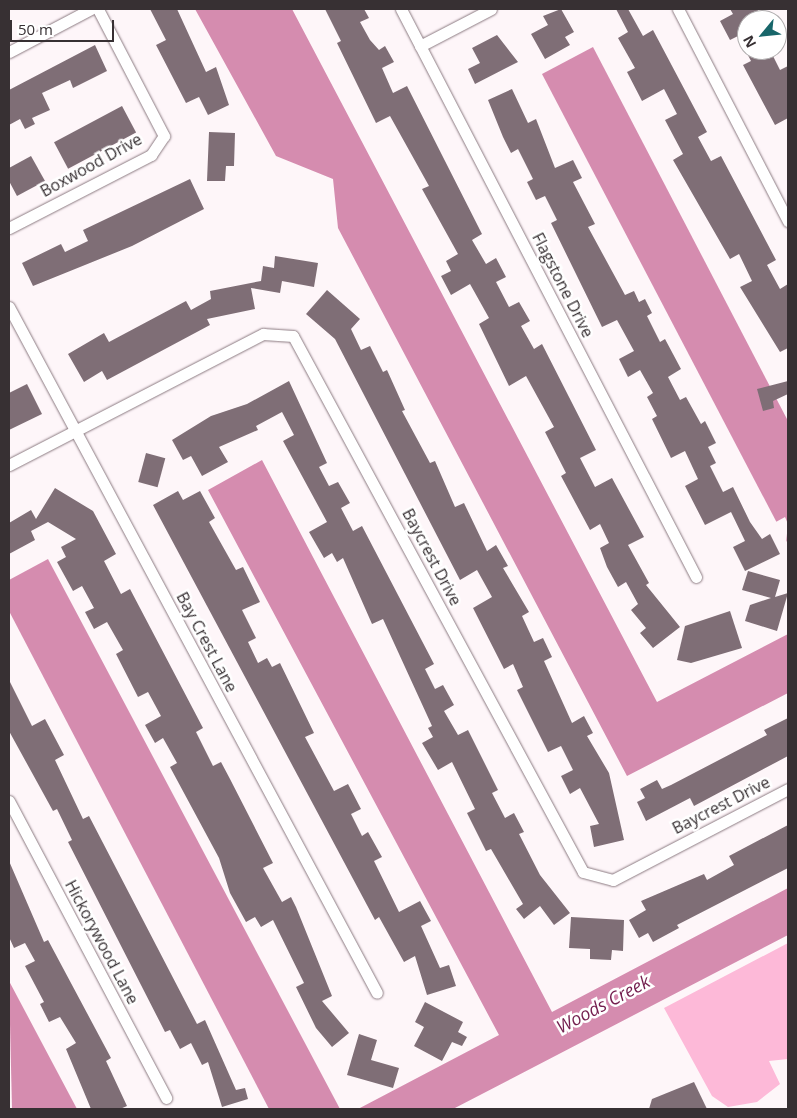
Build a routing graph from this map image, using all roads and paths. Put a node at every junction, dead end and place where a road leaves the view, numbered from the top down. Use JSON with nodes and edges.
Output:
{"nodes":[{"id":1,"x":91,"y":9,"type":"edge"},
{"id":2,"x":98,"y":9,"type":"edge"},
{"id":3,"x":401,"y":9,"type":"edge"},
{"id":4,"x":491,"y":9,"type":"edge"},
{"id":5,"x":678,"y":9,"type":"edge"},
{"id":6,"x":420,"y":46,"type":"junction"},
{"id":7,"x":9,"y":52,"type":"edge"},
{"id":8,"x":788,"y":221,"type":"edge"},
{"id":9,"x":9,"y":228,"type":"edge"},
{"id":10,"x":9,"y":307,"type":"edge"},
{"id":11,"x":75,"y":430,"type":"junction"},
{"id":12,"x":9,"y":465,"type":"edge"},
{"id":13,"x":696,"y":577,"type":"dead end"},
{"id":14,"x":788,"y":789,"type":"edge"},
{"id":15,"x":9,"y":801,"type":"edge"},
{"id":16,"x":377,"y":993,"type":"dead end"},
{"id":17,"x":166,"y":1098,"type":"dead end"}],
"edges":[{"from":1,"to":7,"type":"street"},
{"from":2,"to":9,"type":"street","name":"Boxwood Drive"},
{"from":3,"to":6,"type":"street","name":"Flagstone Drive"},
{"from":4,"to":6,"type":"street"},
{"from":5,"to":8,"type":"street"},
{"from":6,"to":13,"type":"street","name":"Flagstone Drive"},
{"from":10,"to":11,"type":"street","name":"Bay Crest Lane"},
{"from":11,"to":12,"type":"street","name":"Baycrest Drive"},
{"from":11,"to":14,"type":"street","name":"Baycrest Drive"},
{"from":11,"to":16,"type":"street","name":"Bay Crest Lane"},
{"from":15,"to":17,"type":"street","name":"Hickorywood Lane"}]}
